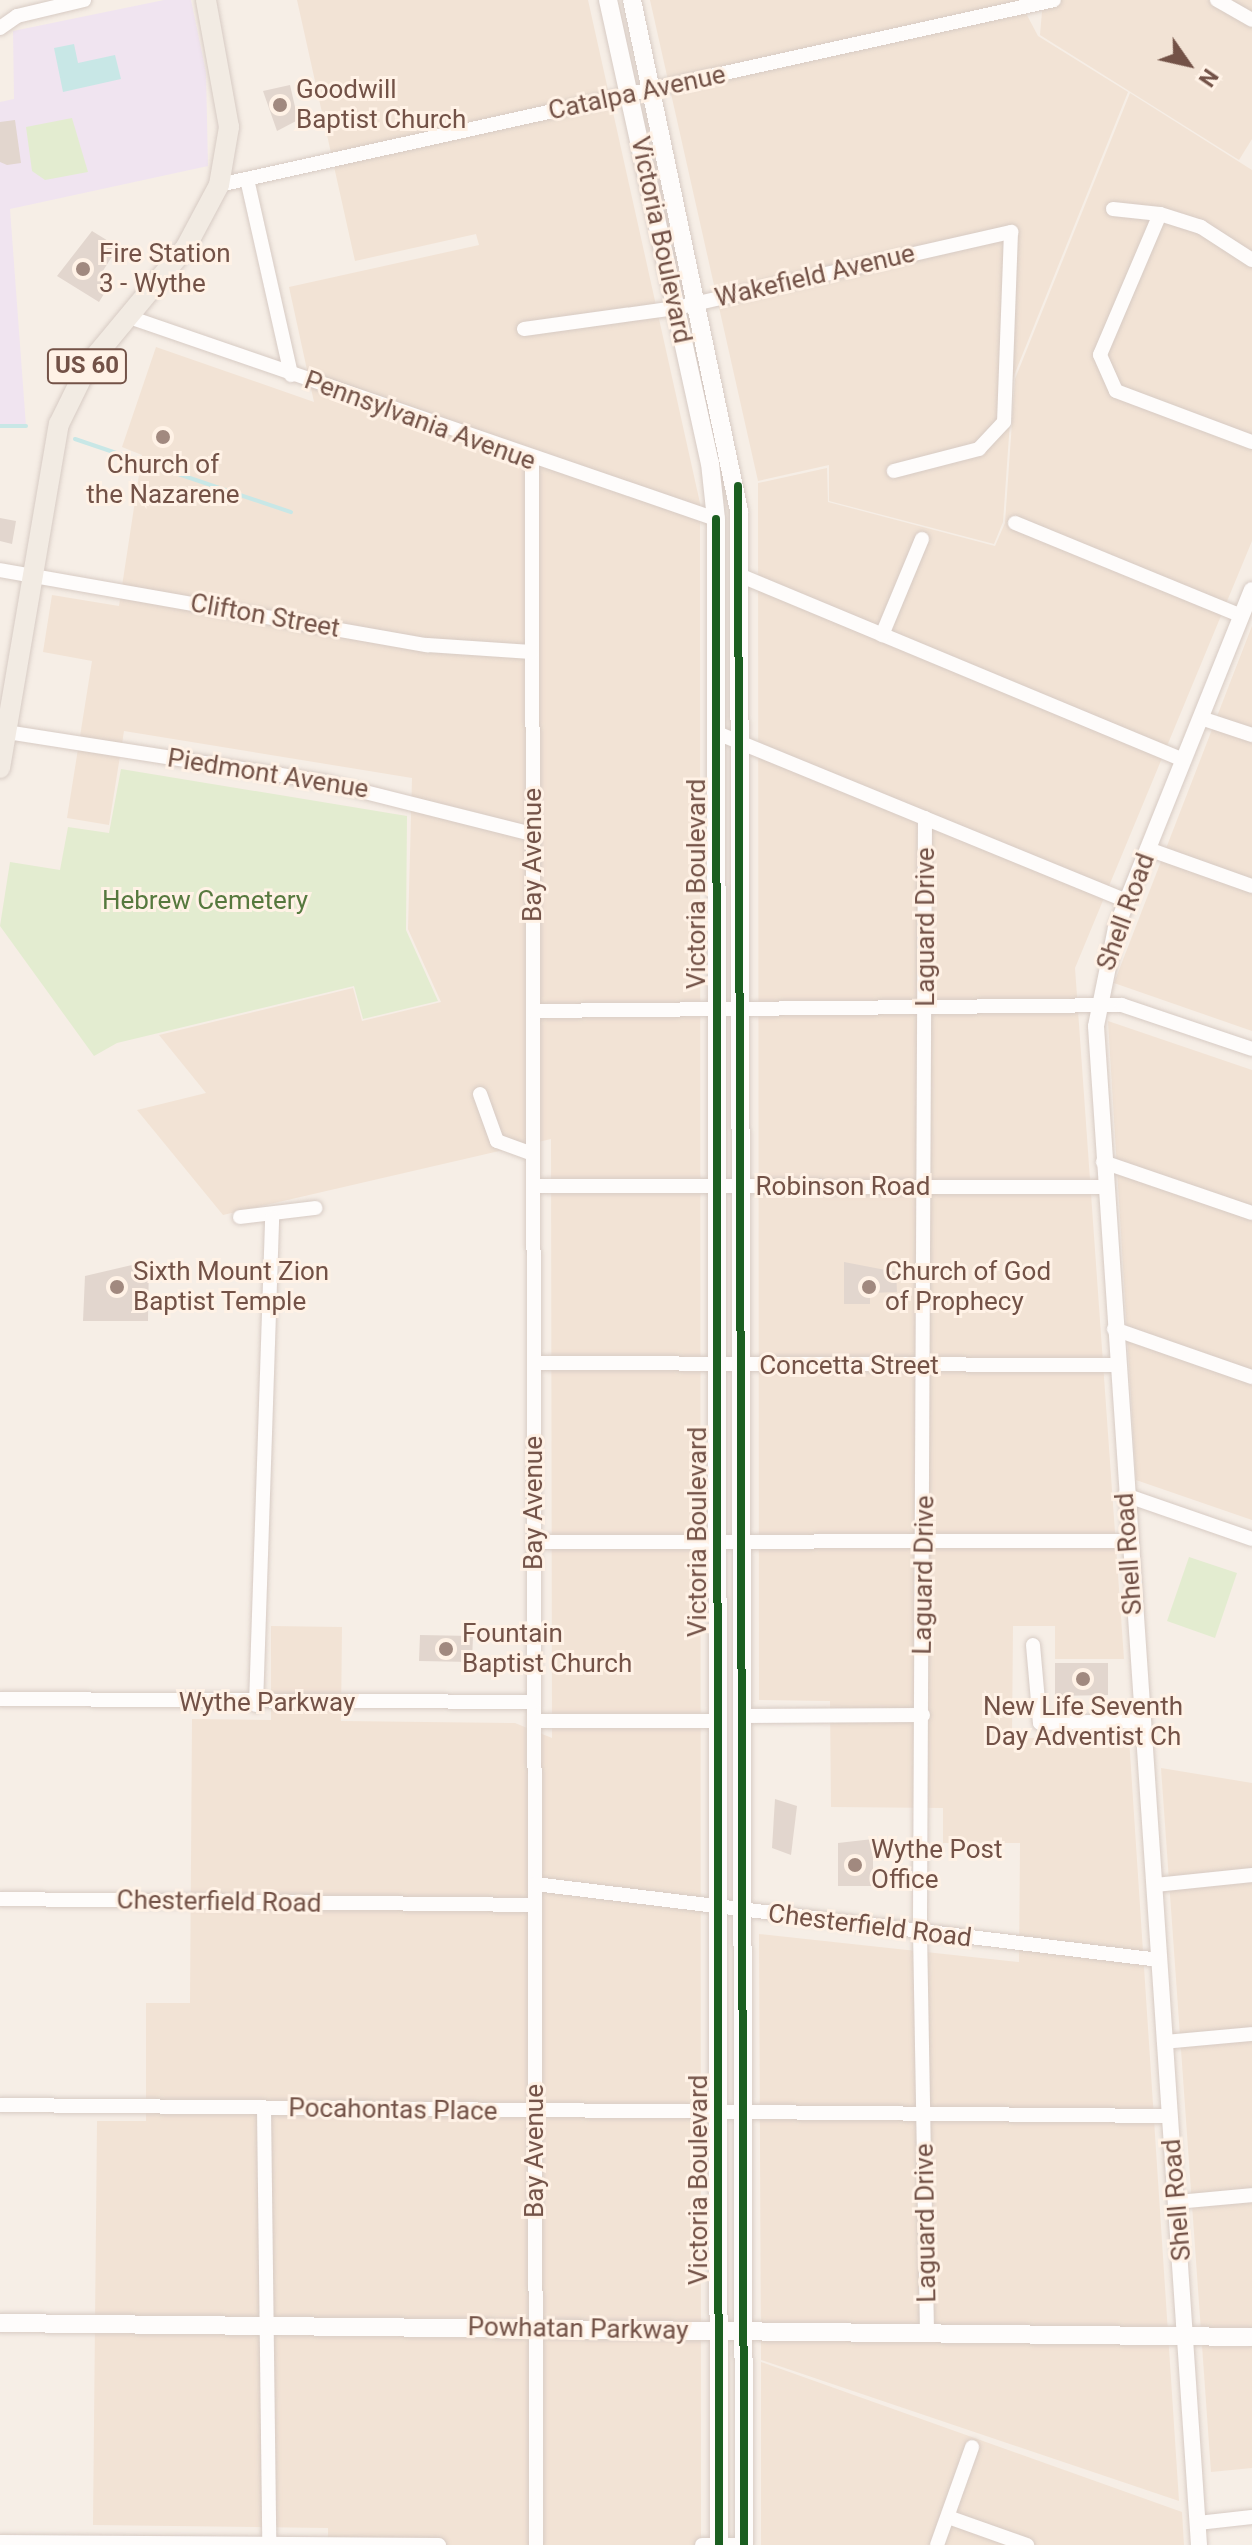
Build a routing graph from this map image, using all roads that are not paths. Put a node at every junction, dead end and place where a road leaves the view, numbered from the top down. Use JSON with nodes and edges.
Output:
{"nodes":[{"id":1,"x":84,"y":0,"type":"edge"},
{"id":2,"x":206,"y":0,"type":"edge"},
{"id":3,"x":608,"y":0,"type":"edge"},
{"id":4,"x":632,"y":0,"type":"edge"},
{"id":5,"x":1054,"y":0,"type":"edge"},
{"id":6,"x":1217,"y":0,"type":"edge"},
{"id":7,"x":1032,"y":2,"type":"edge"},
{"id":8,"x":1252,"y":20,"type":"edge"},
{"id":9,"x":0,"y":28,"type":"edge"},
{"id":10,"x":652,"y":90,"type":"junction"},
{"id":11,"x":629,"y":95,"type":"junction"},
{"id":12,"x":247,"y":179,"type":"junction"},
{"id":13,"x":219,"y":185,"type":"junction"},
{"id":14,"x":1113,"y":209,"type":"dead end"},
{"id":15,"x":1160,"y":214,"type":"junction"},
{"id":16,"x":1252,"y":260,"type":"edge"},
{"id":17,"x":699,"y":303,"type":"junction"},
{"id":18,"x":676,"y":308,"type":"junction"},
{"id":19,"x":126,"y":316,"type":"junction"},
{"id":20,"x":524,"y":329,"type":"dead end"},
{"id":21,"x":291,"y":375,"type":"junction"},
{"id":22,"x":1252,"y":442,"type":"edge"},
{"id":23,"x":532,"y":461,"type":"junction"},
{"id":24,"x":894,"y":471,"type":"dead end"},
{"id":25,"x":716,"y":519,"type":"junction"},
{"id":26,"x":1015,"y":523,"type":"dead end"},
{"id":27,"x":922,"y":539,"type":"dead end"},
{"id":28,"x":0,"y":570,"type":"edge"},
{"id":29,"x":31,"y":575,"type":"junction"},
{"id":30,"x":739,"y":575,"type":"junction"},
{"id":31,"x":1252,"y":590,"type":"edge"},
{"id":32,"x":1242,"y":616,"type":"junction"},
{"id":33,"x":882,"y":635,"type":"junction"},
{"id":34,"x":532,"y":652,"type":"junction"},
{"id":35,"x":1201,"y":718,"type":"junction"},
{"id":36,"x":3,"y":731,"type":"edge"},
{"id":37,"x":717,"y":733,"type":"junction"},
{"id":38,"x":1252,"y":735,"type":"edge"},
{"id":39,"x":740,"y":741,"type":"junction"},
{"id":40,"x":1184,"y":760,"type":"junction"},
{"id":41,"x":0,"y":768,"type":"edge"},
{"id":42,"x":925,"y":818,"type":"junction"},
{"id":43,"x":532,"y":834,"type":"junction"},
{"id":44,"x":1148,"y":849,"type":"junction"},
{"id":45,"x":1252,"y":886,"type":"edge"},
{"id":46,"x":1127,"y":901,"type":"junction"},
{"id":47,"x":926,"y":1008,"type":"junction"},
{"id":48,"x":1096,"y":1008,"type":"junction"},
{"id":49,"x":740,"y":1009,"type":"junction"},
{"id":50,"x":717,"y":1010,"type":"junction"},
{"id":51,"x":533,"y":1011,"type":"junction"},
{"id":52,"x":1252,"y":1049,"type":"edge"},
{"id":53,"x":480,"y":1094,"type":"dead end"},
{"id":54,"x":533,"y":1154,"type":"junction"},
{"id":55,"x":1103,"y":1162,"type":"junction"},
{"id":56,"x":533,"y":1186,"type":"junction"},
{"id":57,"x":924,"y":1186,"type":"junction"},
{"id":58,"x":741,"y":1187,"type":"junction"},
{"id":59,"x":1105,"y":1187,"type":"junction"},
{"id":60,"x":717,"y":1188,"type":"junction"},
{"id":61,"x":315,"y":1208,"type":"dead end"},
{"id":62,"x":1252,"y":1213,"type":"edge"},
{"id":63,"x":240,"y":1217,"type":"dead end"},
{"id":64,"x":272,"y":1217,"type":"junction"},
{"id":65,"x":1114,"y":1329,"type":"junction"},
{"id":66,"x":534,"y":1363,"type":"junction"},
{"id":67,"x":717,"y":1364,"type":"junction"},
{"id":68,"x":741,"y":1365,"type":"junction"},
{"id":69,"x":1116,"y":1365,"type":"junction"},
{"id":70,"x":926,"y":1367,"type":"junction"},
{"id":71,"x":1252,"y":1377,"type":"edge"},
{"id":72,"x":1125,"y":1495,"type":"junction"},
{"id":73,"x":1252,"y":1539,"type":"edge"},
{"id":74,"x":1129,"y":1541,"type":"junction"},
{"id":75,"x":534,"y":1542,"type":"junction"},
{"id":76,"x":718,"y":1542,"type":"junction"},
{"id":77,"x":741,"y":1543,"type":"junction"},
{"id":78,"x":925,"y":1544,"type":"junction"},
{"id":79,"x":1033,"y":1645,"type":"dead end"},
{"id":80,"x":0,"y":1699,"type":"edge"},
{"id":81,"x":534,"y":1702,"type":"junction"},
{"id":82,"x":256,"y":1705,"type":"junction"},
{"id":83,"x":923,"y":1715,"type":"junction"},
{"id":84,"x":741,"y":1716,"type":"junction"},
{"id":85,"x":534,"y":1721,"type":"junction"},
{"id":86,"x":718,"y":1721,"type":"junction"},
{"id":87,"x":1142,"y":1721,"type":"junction"},
{"id":88,"x":1252,"y":1875,"type":"edge"},
{"id":89,"x":535,"y":1884,"type":"junction"},
{"id":90,"x":1155,"y":1885,"type":"junction"},
{"id":91,"x":0,"y":1899,"type":"edge"},
{"id":92,"x":535,"y":1905,"type":"junction"},
{"id":93,"x":718,"y":1908,"type":"junction"},
{"id":94,"x":742,"y":1911,"type":"junction"},
{"id":95,"x":920,"y":1931,"type":"junction"},
{"id":96,"x":1159,"y":1960,"type":"junction"},
{"id":97,"x":1252,"y":2034,"type":"edge"},
{"id":98,"x":1164,"y":2042,"type":"junction"},
{"id":99,"x":0,"y":2105,"type":"edge"},
{"id":100,"x":264,"y":2108,"type":"junction"},
{"id":101,"x":535,"y":2111,"type":"junction"},
{"id":102,"x":719,"y":2112,"type":"junction"},
{"id":103,"x":742,"y":2112,"type":"junction"},
{"id":104,"x":924,"y":2114,"type":"junction"},
{"id":105,"x":1169,"y":2116,"type":"junction"},
{"id":106,"x":1252,"y":2195,"type":"edge"},
{"id":107,"x":1177,"y":2202,"type":"junction"},
{"id":108,"x":0,"y":2323,"type":"edge"},
{"id":109,"x":266,"y":2326,"type":"junction"},
{"id":110,"x":536,"y":2329,"type":"junction"},
{"id":111,"x":743,"y":2330,"type":"junction"},
{"id":112,"x":719,"y":2331,"type":"junction"},
{"id":113,"x":927,"y":2332,"type":"junction"},
{"id":114,"x":1188,"y":2336,"type":"junction"},
{"id":115,"x":1252,"y":2337,"type":"edge"},
{"id":116,"x":972,"y":2447,"type":"dead end"},
{"id":117,"x":948,"y":2517,"type":"junction"},
{"id":118,"x":1252,"y":2517,"type":"edge"},
{"id":119,"x":1198,"y":2523,"type":"junction"},
{"id":120,"x":0,"y":2542,"type":"edge"},
{"id":121,"x":269,"y":2544,"type":"edge"},
{"id":122,"x":439,"y":2545,"type":"edge"},
{"id":123,"x":536,"y":2545,"type":"edge"},
{"id":124,"x":702,"y":2545,"type":"edge"},
{"id":125,"x":719,"y":2545,"type":"edge"},
{"id":126,"x":744,"y":2545,"type":"edge"},
{"id":127,"x":937,"y":2545,"type":"edge"},
{"id":128,"x":1027,"y":2545,"type":"edge"},
{"id":129,"x":1199,"y":2545,"type":"edge"}],
"edges":[{"from":1,"to":9,"type":"street"},
{"from":2,"to":13,"type":"main road","number":"US 60"},
{"from":3,"to":11,"type":"main road","name":"Victoria Boulevard"},
{"from":4,"to":10,"type":"main road","name":"Victoria Boulevard"},
{"from":5,"to":7,"type":"street","name":"Catalpa Avenue"},
{"from":6,"to":8,"type":"street"},
{"from":7,"to":10,"type":"street","name":"Catalpa Avenue"},
{"from":10,"to":11,"type":"street","name":"Catalpa Avenue"},
{"from":10,"to":17,"type":"main road","name":"Victoria Boulevard"},
{"from":11,"to":12,"type":"street","name":"Catalpa Avenue"},
{"from":11,"to":18,"type":"main road","name":"Victoria Boulevard"},
{"from":12,"to":13,"type":"street","name":"Catalpa Avenue"},
{"from":12,"to":21,"type":"street"},
{"from":13,"to":19,"type":"main road","number":"US 60"},
{"from":14,"to":15,"type":"street"},
{"from":15,"to":16,"type":"street"},
{"from":15,"to":22,"type":"street"},
{"from":17,"to":18,"type":"street","name":"Wakefield Avenue"},
{"from":17,"to":24,"type":"street","name":"Wakefield Avenue"},
{"from":17,"to":30,"type":"main road","name":"Victoria Boulevard"},
{"from":18,"to":20,"type":"street","name":"Wakefield Avenue"},
{"from":18,"to":25,"type":"main road","name":"Victoria Boulevard"},
{"from":19,"to":21,"type":"street","name":"Pennsylvania Avenue"},
{"from":19,"to":29,"type":"main road","number":"US 60"},
{"from":21,"to":23,"type":"street","name":"Pennsylvania Avenue"},
{"from":23,"to":25,"type":"street","name":"Pennsylvania Avenue"},
{"from":23,"to":34,"type":"street","name":"Bay Avenue"},
{"from":25,"to":37,"type":"main road","name":"Victoria Boulevard"},
{"from":26,"to":32,"type":"street"},
{"from":27,"to":33,"type":"street"},
{"from":28,"to":29,"type":"street","name":"Clifton Street"},
{"from":29,"to":34,"type":"street","name":"Clifton Street"},
{"from":29,"to":36,"type":"main road","number":"US 60"},
{"from":30,"to":33,"type":"street"},
{"from":30,"to":39,"type":"main road","name":"Victoria Boulevard"},
{"from":31,"to":32,"type":"street","name":"Shell Road"},
{"from":32,"to":35,"type":"street","name":"Shell Road"},
{"from":33,"to":40,"type":"street"},
{"from":34,"to":43,"type":"street","name":"Bay Avenue"},
{"from":35,"to":38,"type":"street"},
{"from":35,"to":40,"type":"street","name":"Shell Road"},
{"from":36,"to":41,"type":"main road","number":"US 60"},
{"from":36,"to":43,"type":"street","name":"Piedmont Avenue"},
{"from":37,"to":39,"type":"street"},
{"from":37,"to":50,"type":"main road","name":"Victoria Boulevard"},
{"from":39,"to":42,"type":"street"},
{"from":39,"to":49,"type":"main road","name":"Victoria Boulevard"},
{"from":40,"to":44,"type":"street","name":"Shell Road"},
{"from":42,"to":46,"type":"street"},
{"from":42,"to":47,"type":"street","name":"Laguard Drive"},
{"from":43,"to":51,"type":"street","name":"Bay Avenue"},
{"from":44,"to":45,"type":"street"},
{"from":44,"to":46,"type":"street","name":"Shell Road"},
{"from":46,"to":48,"type":"street","name":"Shell Road"},
{"from":47,"to":48,"type":"street"},
{"from":47,"to":49,"type":"street"},
{"from":47,"to":57,"type":"street","name":"Laguard Drive"},
{"from":48,"to":52,"type":"street"},
{"from":48,"to":55,"type":"street","name":"Shell Road"},
{"from":49,"to":50,"type":"street"},
{"from":49,"to":58,"type":"main road","name":"Victoria Boulevard"},
{"from":50,"to":51,"type":"street"},
{"from":50,"to":60,"type":"main road","name":"Victoria Boulevard"},
{"from":51,"to":54,"type":"street","name":"Bay Avenue"},
{"from":53,"to":54,"type":"street"},
{"from":54,"to":56,"type":"street","name":"Bay Avenue"},
{"from":55,"to":59,"type":"street","name":"Shell Road"},
{"from":55,"to":62,"type":"street"},
{"from":56,"to":60,"type":"street","name":"Robinson Road"},
{"from":56,"to":66,"type":"street","name":"Bay Avenue"},
{"from":57,"to":58,"type":"street","name":"Robinson Road"},
{"from":57,"to":59,"type":"street","name":"Robinson Road"},
{"from":57,"to":70,"type":"street","name":"Laguard Drive"},
{"from":58,"to":60,"type":"street","name":"Robinson Road"},
{"from":58,"to":68,"type":"main road","name":"Victoria Boulevard"},
{"from":59,"to":65,"type":"street","name":"Shell Road"},
{"from":60,"to":67,"type":"main road","name":"Victoria Boulevard"},
{"from":61,"to":64,"type":"street"},
{"from":63,"to":64,"type":"street"},
{"from":64,"to":82,"type":"street"},
{"from":65,"to":69,"type":"street","name":"Shell Road"},
{"from":65,"to":71,"type":"street"},
{"from":66,"to":67,"type":"street","name":"Concetta Street"},
{"from":66,"to":75,"type":"street","name":"Bay Avenue"},
{"from":67,"to":68,"type":"street","name":"Concetta Street"},
{"from":67,"to":76,"type":"main road","name":"Victoria Boulevard"},
{"from":68,"to":70,"type":"street","name":"Concetta Street"},
{"from":68,"to":77,"type":"main road","name":"Victoria Boulevard"},
{"from":69,"to":70,"type":"street","name":"Concetta Street"},
{"from":69,"to":72,"type":"street","name":"Shell Road"},
{"from":70,"to":78,"type":"street","name":"Laguard Drive"},
{"from":72,"to":73,"type":"street"},
{"from":72,"to":74,"type":"street","name":"Shell Road"},
{"from":74,"to":78,"type":"street"},
{"from":74,"to":87,"type":"street","name":"Shell Road"},
{"from":75,"to":76,"type":"street"},
{"from":75,"to":81,"type":"street","name":"Bay Avenue"},
{"from":76,"to":77,"type":"street"},
{"from":76,"to":86,"type":"main road","name":"Victoria Boulevard"},
{"from":77,"to":78,"type":"street"},
{"from":77,"to":84,"type":"main road","name":"Victoria Boulevard"},
{"from":78,"to":83,"type":"street","name":"Laguard Drive"},
{"from":79,"to":87,"type":"street"},
{"from":80,"to":82,"type":"street","name":"Wythe Parkway"},
{"from":81,"to":82,"type":"street","name":"Wythe Parkway"},
{"from":81,"to":85,"type":"street","name":"Bay Avenue"},
{"from":83,"to":84,"type":"street"},
{"from":83,"to":95,"type":"street","name":"Laguard Drive"},
{"from":84,"to":94,"type":"main road","name":"Victoria Boulevard"},
{"from":85,"to":86,"type":"street"},
{"from":85,"to":89,"type":"street","name":"Bay Avenue"},
{"from":86,"to":93,"type":"main road","name":"Victoria Boulevard"},
{"from":87,"to":90,"type":"street","name":"Shell Road"},
{"from":88,"to":90,"type":"street"},
{"from":89,"to":92,"type":"street","name":"Bay Avenue"},
{"from":89,"to":93,"type":"street","name":"Chesterfield Road"},
{"from":90,"to":96,"type":"street","name":"Shell Road"},
{"from":91,"to":92,"type":"street","name":"Chesterfield Road"},
{"from":92,"to":101,"type":"street","name":"Bay Avenue"},
{"from":93,"to":94,"type":"street","name":"Chesterfield Road"},
{"from":93,"to":102,"type":"main road","name":"Victoria Boulevard"},
{"from":94,"to":95,"type":"street","name":"Chesterfield Road"},
{"from":94,"to":103,"type":"main road","name":"Victoria Boulevard"},
{"from":95,"to":96,"type":"street","name":"Chesterfield Road"},
{"from":95,"to":104,"type":"street","name":"Laguard Drive"},
{"from":96,"to":98,"type":"street","name":"Shell Road"},
{"from":97,"to":98,"type":"street"},
{"from":98,"to":105,"type":"street","name":"Shell Road"},
{"from":99,"to":100,"type":"street","name":"Pocahontas Place"},
{"from":100,"to":101,"type":"street","name":"Pocahontas Place"},
{"from":100,"to":109,"type":"street"},
{"from":101,"to":102,"type":"street","name":"Pocahontas Place"},
{"from":101,"to":110,"type":"street","name":"Bay Avenue"},
{"from":102,"to":103,"type":"street","name":"Pocahontas Place"},
{"from":102,"to":112,"type":"main road","name":"Victoria Boulevard"},
{"from":103,"to":104,"type":"street","name":"Pocahontas Place"},
{"from":103,"to":111,"type":"main road","name":"Victoria Boulevard"},
{"from":104,"to":105,"type":"street","name":"Pocahontas Place"},
{"from":104,"to":113,"type":"street","name":"Laguard Drive"},
{"from":105,"to":107,"type":"street","name":"Shell Road"},
{"from":106,"to":107,"type":"street"},
{"from":107,"to":114,"type":"street","name":"Shell Road"},
{"from":108,"to":109,"type":"main road","name":"Powhatan Parkway"},
{"from":109,"to":110,"type":"main road","name":"Powhatan Parkway"},
{"from":109,"to":121,"type":"street"},
{"from":110,"to":112,"type":"main road","name":"Powhatan Parkway"},
{"from":110,"to":123,"type":"street","name":"Bay Avenue"},
{"from":111,"to":112,"type":"main road","name":"Powhatan Parkway"},
{"from":111,"to":113,"type":"main road","name":"Powhatan Parkway"},
{"from":111,"to":126,"type":"main road","name":"Victoria Boulevard"},
{"from":112,"to":125,"type":"main road","name":"Victoria Boulevard"},
{"from":113,"to":114,"type":"main road","name":"Powhatan Parkway"},
{"from":114,"to":115,"type":"main road","name":"Powhatan Parkway"},
{"from":114,"to":119,"type":"street","name":"Shell Road"},
{"from":116,"to":117,"type":"street"},
{"from":117,"to":127,"type":"street"},
{"from":117,"to":128,"type":"street"},
{"from":118,"to":119,"type":"street"},
{"from":119,"to":129,"type":"street","name":"Shell Road"},
{"from":120,"to":121,"type":"street"},
{"from":121,"to":122,"type":"street"},
{"from":124,"to":125,"type":"street"},
{"from":125,"to":126,"type":"street"}]}
